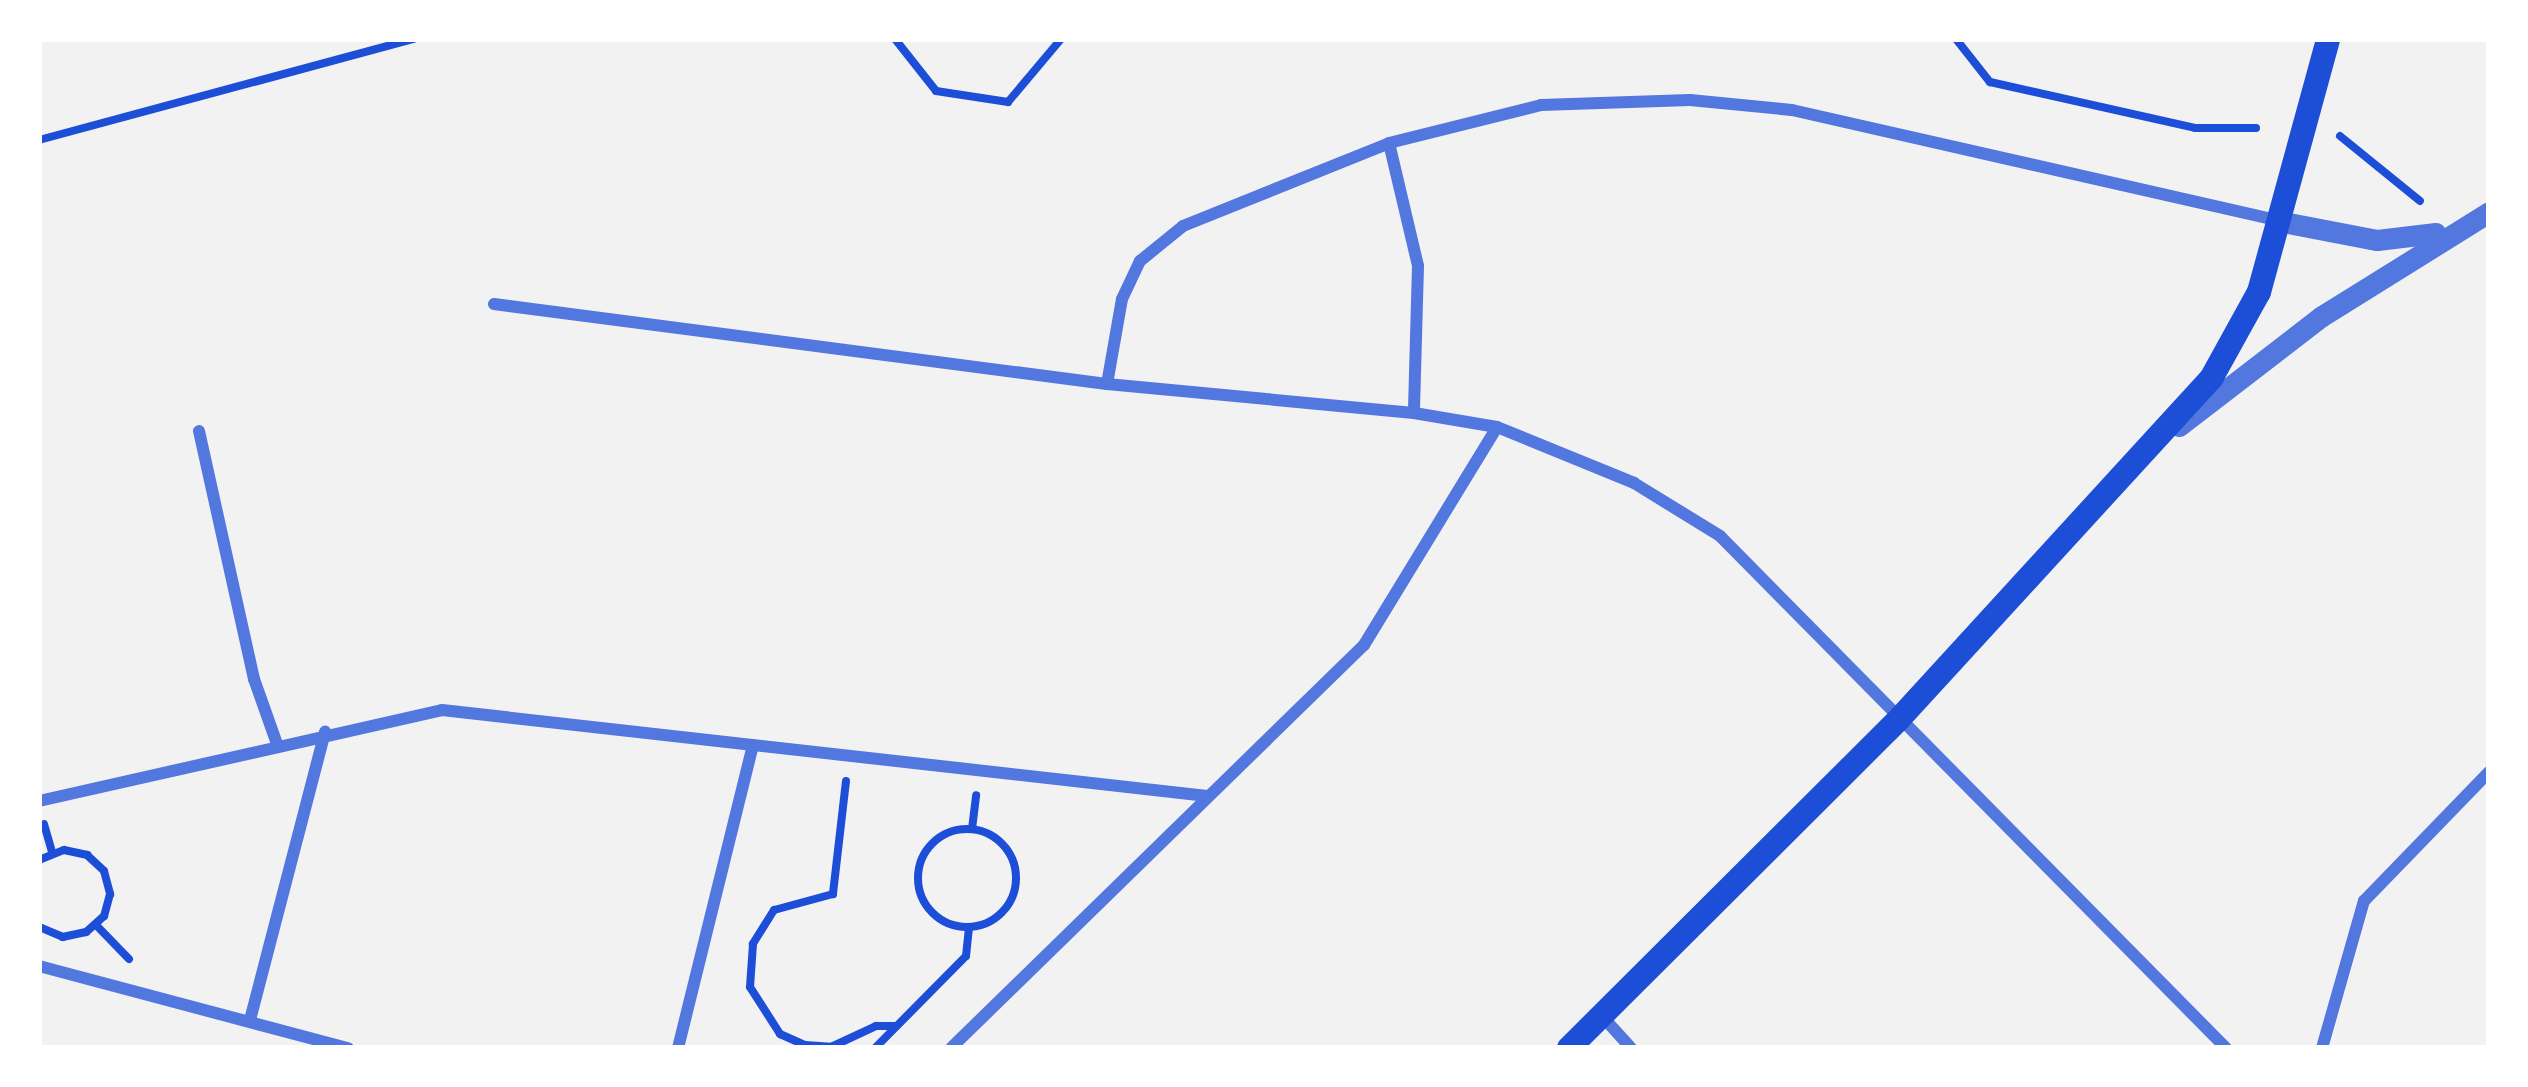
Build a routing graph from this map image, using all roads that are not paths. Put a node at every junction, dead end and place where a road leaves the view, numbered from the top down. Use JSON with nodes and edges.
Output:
{"nodes":[{"id":1,"x":2329,"y":39,"type":"edge"},
{"id":2,"x":1389,"y":142,"type":"junction"},
{"id":3,"x":2489,"y":212,"type":"edge"},
{"id":4,"x":2278,"y":221,"type":"junction"},
{"id":5,"x":2454,"y":230,"type":"junction"},
{"id":6,"x":494,"y":304,"type":"dead end"},
{"id":7,"x":1107,"y":383,"type":"junction"},
{"id":8,"x":1414,"y":413,"type":"junction"},
{"id":9,"x":1497,"y":427,"type":"junction"},
{"id":10,"x":200,"y":431,"type":"dead end"},
{"id":11,"x":2162,"y":440,"type":"junction"},
{"id":12,"x":1900,"y":718,"type":"junction"},
{"id":13,"x":326,"y":732,"type":"junction"},
{"id":14,"x":277,"y":744,"type":"junction"},
{"id":15,"x":753,"y":745,"type":"junction"},
{"id":16,"x":2489,"y":772,"type":"edge"},
{"id":17,"x":1207,"y":796,"type":"junction"},
{"id":18,"x":39,"y":801,"type":"edge"},
{"id":19,"x":39,"y":966,"type":"edge"},
{"id":20,"x":1601,"y":1016,"type":"junction"},
{"id":21,"x":250,"y":1020,"type":"junction"},
{"id":22,"x":348,"y":1048,"type":"edge"},
{"id":23,"x":678,"y":1048,"type":"edge"},
{"id":24,"x":951,"y":1048,"type":"edge"},
{"id":25,"x":1569,"y":1048,"type":"edge"},
{"id":26,"x":1631,"y":1048,"type":"edge"},
{"id":27,"x":2226,"y":1048,"type":"edge"},
{"id":28,"x":2321,"y":1048,"type":"edge"}],
"edges":[{"from":1,"to":4,"type":"main road"},
{"from":2,"to":4,"type":"street"},
{"from":2,"to":7,"type":"street"},
{"from":2,"to":8,"type":"street"},
{"from":3,"to":5,"type":"street"},
{"from":4,"to":5,"type":"street"},
{"from":4,"to":11,"type":"main road"},
{"from":5,"to":11,"type":"street"},
{"from":6,"to":7,"type":"street"},
{"from":7,"to":8,"type":"street"},
{"from":8,"to":9,"type":"street"},
{"from":9,"to":12,"type":"street"},
{"from":9,"to":17,"type":"street"},
{"from":10,"to":14,"type":"street"},
{"from":11,"to":12,"type":"main road"},
{"from":12,"to":20,"type":"main road"},
{"from":12,"to":27,"type":"street"},
{"from":13,"to":14,"type":"street"},
{"from":13,"to":15,"type":"street"},
{"from":13,"to":21,"type":"street"},
{"from":14,"to":18,"type":"street"},
{"from":15,"to":17,"type":"street"},
{"from":15,"to":23,"type":"street"},
{"from":16,"to":28,"type":"street"},
{"from":17,"to":24,"type":"street"},
{"from":19,"to":21,"type":"street"},
{"from":20,"to":25,"type":"main road"},
{"from":20,"to":26,"type":"street"},
{"from":21,"to":22,"type":"street"}]}
